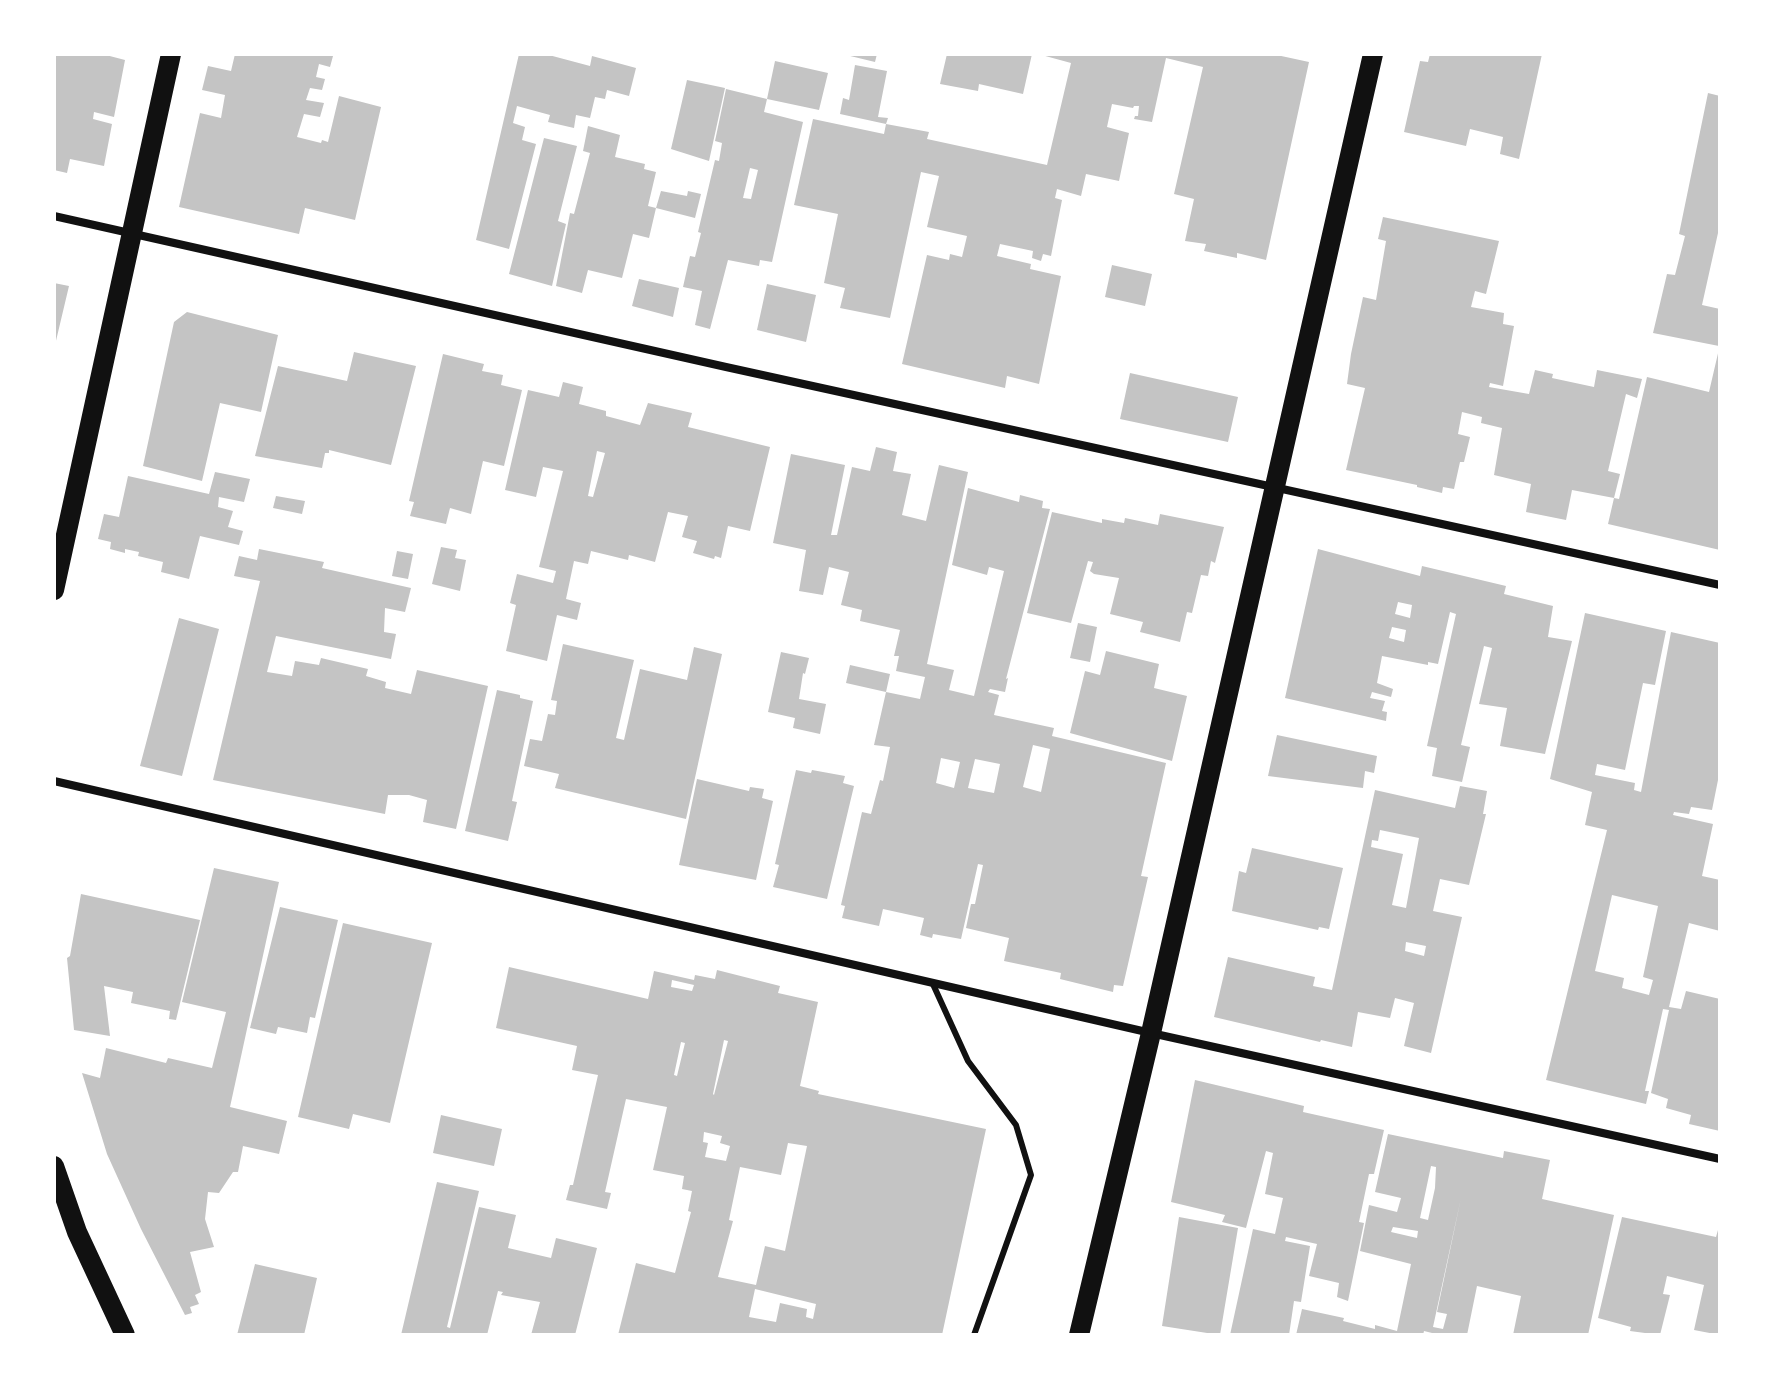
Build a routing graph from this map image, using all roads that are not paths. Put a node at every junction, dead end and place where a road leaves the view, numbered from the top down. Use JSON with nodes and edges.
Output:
{"nodes":[{"id":1,"x":171,"y":54,"type":"edge"},
{"id":2,"x":1373,"y":54,"type":"edge"},
{"id":3,"x":54,"y":216,"type":"edge"},
{"id":4,"x":133,"y":234,"type":"junction"},
{"id":5,"x":1276,"y":488,"type":"junction"},
{"id":6,"x":1720,"y":585,"type":"edge"},
{"id":7,"x":54,"y":590,"type":"edge"},
{"id":8,"x":54,"y":781,"type":"edge"},
{"id":9,"x":932,"y":982,"type":"junction"},
{"id":10,"x":1151,"y":1033,"type":"junction"},
{"id":11,"x":1720,"y":1159,"type":"edge"},
{"id":12,"x":54,"y":1166,"type":"edge"},
{"id":13,"x":125,"y":1335,"type":"edge"},
{"id":14,"x":974,"y":1335,"type":"edge"},
{"id":15,"x":1079,"y":1335,"type":"edge"}],
"edges":[{"from":1,"to":4,"type":"main road"},
{"from":2,"to":5,"type":"main road"},
{"from":3,"to":4,"type":"street"},
{"from":4,"to":5,"type":"street"},
{"from":4,"to":7,"type":"main road"},
{"from":5,"to":6,"type":"street"},
{"from":5,"to":10,"type":"main road"},
{"from":8,"to":9,"type":"street"},
{"from":9,"to":10,"type":"street"},
{"from":9,"to":14,"type":"lane"},
{"from":10,"to":11,"type":"street"},
{"from":10,"to":15,"type":"main road"},
{"from":12,"to":13,"type":"main road"}]}
